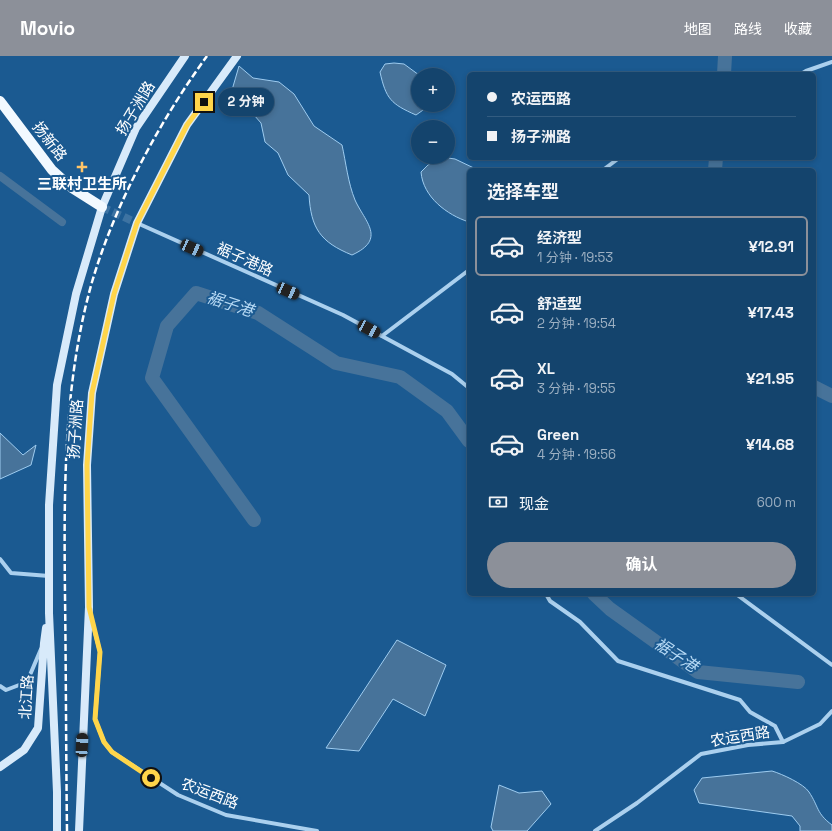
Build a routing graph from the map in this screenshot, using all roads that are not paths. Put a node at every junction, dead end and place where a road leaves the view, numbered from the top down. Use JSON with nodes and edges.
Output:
{"nodes":[{"id":1,"x":185,"y":56,"type":"edge"},
{"id":2,"x":237,"y":56,"type":"edge"},
{"id":3,"x":832,"y":62,"type":"edge"},
{"id":4,"x":804,"y":72,"type":"edge"},
{"id":5,"x":0,"y":101,"type":"edge"},
{"id":6,"x":616,"y":160,"type":"edge"},
{"id":7,"x":606,"y":168,"type":"edge"},
{"id":8,"x":102,"y":207,"type":"junction"},
{"id":9,"x":137,"y":223,"type":"junction"},
{"id":10,"x":467,"y":272,"type":"edge"},
{"id":11,"x":382,"y":336,"type":"junction"},
{"id":12,"x":467,"y":386,"type":"edge"},
{"id":13,"x":0,"y":559,"type":"edge"},
{"id":14,"x":49,"y":576,"type":"junction"},
{"id":15,"x":547,"y":596,"type":"edge"},
{"id":16,"x":739,"y":596,"type":"edge"},
{"id":17,"x":89,"y":607,"type":"junction"},
{"id":18,"x":49,"y":613,"type":"junction"},
{"id":19,"x":44,"y":643,"type":"junction"},
{"id":20,"x":832,"y":665,"type":"edge"},
{"id":21,"x":0,"y":686,"type":"edge"},
{"id":22,"x":832,"y":711,"type":"edge"},
{"id":23,"x":783,"y":742,"type":"junction"},
{"id":24,"x":0,"y":767,"type":"edge"},
{"id":25,"x":57,"y":831,"type":"edge"},
{"id":26,"x":79,"y":831,"type":"edge"},
{"id":27,"x":317,"y":831,"type":"edge"},
{"id":28,"x":595,"y":831,"type":"edge"}],
"edges":[{"from":1,"to":8,"type":"main road","name":"扬子洲路"},
{"from":2,"to":9,"type":"main road","name":"扬子洲路"},
{"from":3,"to":4,"type":"street"},
{"from":5,"to":8,"type":"main road","name":"扬新路"},
{"from":6,"to":7,"type":"street"},
{"from":8,"to":14,"type":"main road","name":"扬子洲路"},
{"from":9,"to":11,"type":"street","name":"裾子港路"},
{"from":9,"to":17,"type":"main road","name":"扬子洲路"},
{"from":10,"to":11,"type":"street"},
{"from":11,"to":12,"type":"street","name":"裾子港路"},
{"from":13,"to":14,"type":"street"},
{"from":14,"to":18,"type":"main road","name":"扬子洲路"},
{"from":15,"to":23,"type":"street"},
{"from":16,"to":20,"type":"street"},
{"from":17,"to":26,"type":"main road","name":"扬子洲路"},
{"from":17,"to":27,"type":"street","name":"农运西路"},
{"from":18,"to":19,"type":"main road","name":"北江路"},
{"from":18,"to":25,"type":"main road","name":"扬子洲路"},
{"from":19,"to":21,"type":"street"},
{"from":19,"to":24,"type":"main road","name":"北江路"},
{"from":22,"to":23,"type":"street","name":"农运西路"},
{"from":23,"to":28,"type":"street","name":"农运西路"}]}
